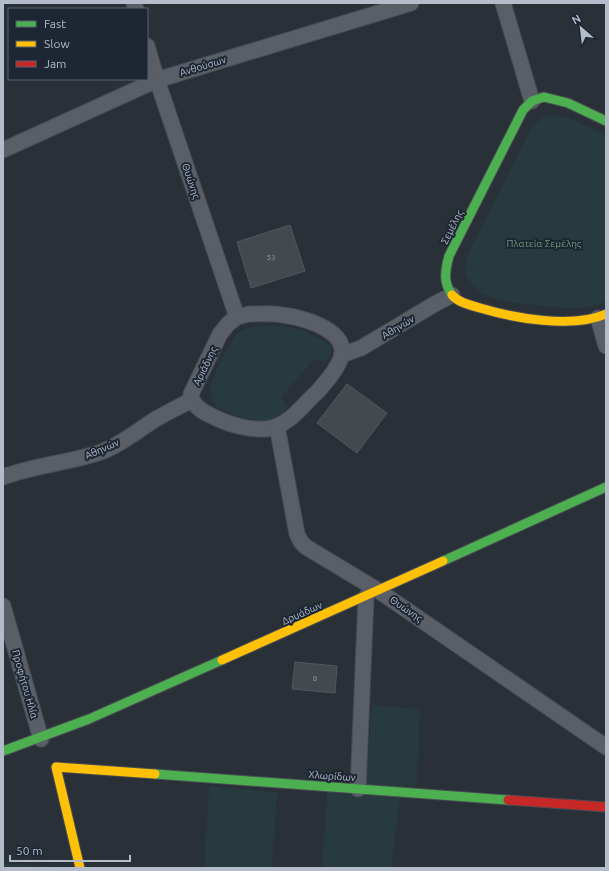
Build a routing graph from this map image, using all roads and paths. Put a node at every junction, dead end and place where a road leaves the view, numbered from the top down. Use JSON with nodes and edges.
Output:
{"nodes":[{"id":1,"x":411,"y":3,"type":"edge"},
{"id":2,"x":503,"y":3,"type":"edge"},
{"id":3,"x":148,"y":49,"type":"edge"},
{"id":4,"x":157,"y":80,"type":"junction"},
{"id":5,"x":532,"y":101,"type":"junction"},
{"id":6,"x":606,"y":121,"type":"edge"},
{"id":7,"x":3,"y":150,"type":"edge"},
{"id":8,"x":452,"y":295,"type":"junction"},
{"id":9,"x":602,"y":316,"type":"edge"},
{"id":10,"x":237,"y":317,"type":"junction"},
{"id":11,"x":606,"y":346,"type":"edge"},
{"id":12,"x":342,"y":355,"type":"junction"},
{"id":13,"x":192,"y":400,"type":"junction"},
{"id":14,"x":277,"y":426,"type":"junction"},
{"id":15,"x":3,"y":477,"type":"edge"},
{"id":16,"x":606,"y":487,"type":"edge"},
{"id":17,"x":372,"y":594,"type":"junction"},
{"id":18,"x":3,"y":606,"type":"edge"},
{"id":19,"x":42,"y":739,"type":"junction"},
{"id":20,"x":606,"y":747,"type":"edge"},
{"id":21,"x":3,"y":751,"type":"edge"},
{"id":22,"x":358,"y":789,"type":"junction"},
{"id":23,"x":606,"y":807,"type":"edge"},
{"id":24,"x":80,"y":868,"type":"edge"}],
"edges":[{"from":1,"to":4,"type":"street","name":"Ανθούσων"},
{"from":2,"to":5,"type":"street"},
{"from":3,"to":4,"type":"street","name":"Θυώνης"},
{"from":4,"to":7,"type":"street","name":"Ανθούσων"},
{"from":4,"to":10,"type":"street","name":"Θυώνης"},
{"from":5,"to":6,"type":"street"},
{"from":5,"to":8,"type":"street","name":"Σεμέλης"},
{"from":8,"to":9,"type":"street"},
{"from":8,"to":12,"type":"street","name":"Αθηνών"},
{"from":9,"to":11,"type":"street"},
{"from":10,"to":12,"type":"street"},
{"from":10,"to":13,"type":"street","name":"Αριάδνης"},
{"from":12,"to":14,"type":"street"},
{"from":13,"to":14,"type":"street"},
{"from":13,"to":15,"type":"street","name":"Αθηνών"},
{"from":14,"to":17,"type":"street","name":"Θυώνης"},
{"from":16,"to":17,"type":"street","name":"Δρυάδων"},
{"from":17,"to":19,"type":"street","name":"Δρυάδων"},
{"from":17,"to":20,"type":"street","name":"Θυώνης"},
{"from":17,"to":22,"type":"street"},
{"from":18,"to":19,"type":"street","name":"Προφήτου Ηλία"},
{"from":19,"to":21,"type":"street","name":"Δρυάδων"},
{"from":22,"to":23,"type":"street","name":"Χλωρίδων"},
{"from":22,"to":24,"type":"street","name":"Χλωρίδων"}]}
